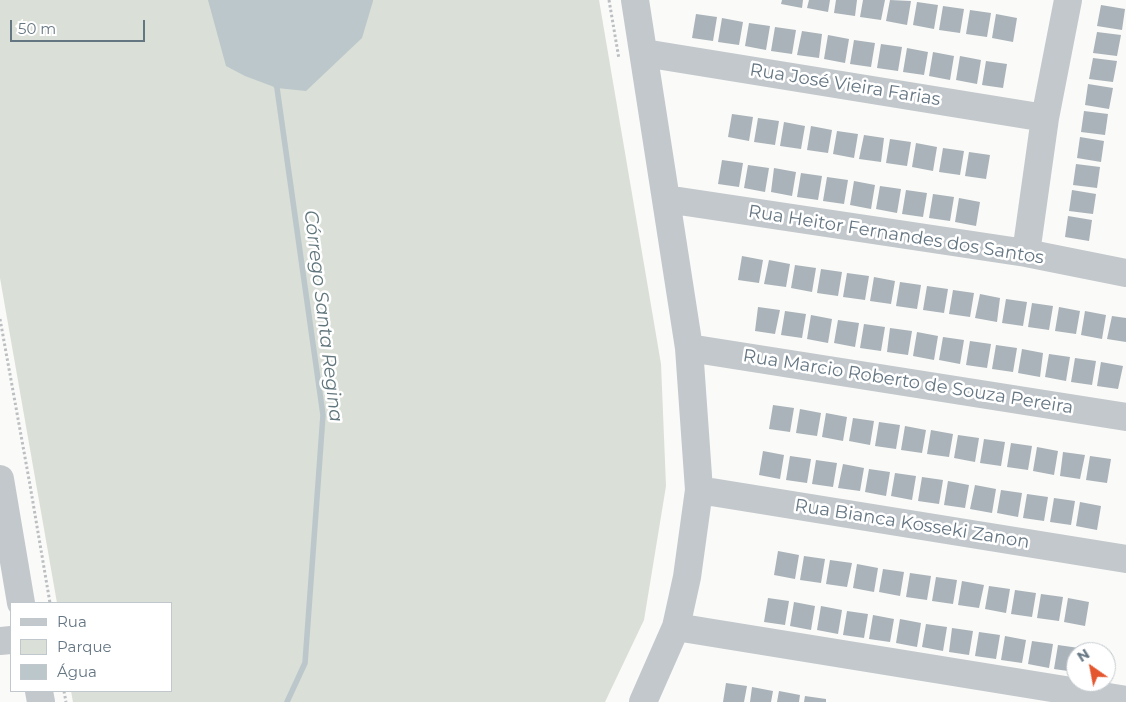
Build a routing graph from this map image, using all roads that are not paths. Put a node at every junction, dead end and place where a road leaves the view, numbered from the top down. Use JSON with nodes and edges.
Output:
{"nodes":[{"id":1,"x":635,"y":0,"type":"edge"},
{"id":2,"x":1068,"y":0,"type":"edge"},
{"id":3,"x":644,"y":53,"type":"junction"},
{"id":4,"x":1046,"y":118,"type":"junction"},
{"id":5,"x":666,"y":199,"type":"junction"},
{"id":6,"x":1026,"y":254,"type":"junction"},
{"id":7,"x":1126,"y":274,"type":"edge"},
{"id":8,"x":689,"y":348,"type":"junction"},
{"id":9,"x":1126,"y":417,"type":"edge"},
{"id":10,"x":1,"y":490,"type":"edge"},
{"id":11,"x":699,"y":490,"type":"junction"},
{"id":12,"x":1126,"y":559,"type":"edge"},
{"id":13,"x":22,"y":602,"type":"edge"},
{"id":14,"x":676,"y":627,"type":"junction"},
{"id":15,"x":1126,"y":700,"type":"edge"},
{"id":16,"x":643,"y":702,"type":"edge"}],
"edges":[{"from":1,"to":3,"type":"street"},
{"from":2,"to":4,"type":"street"},
{"from":3,"to":4,"type":"street","name":"Rua José Vieira Farias"},
{"from":3,"to":5,"type":"street"},
{"from":4,"to":6,"type":"street"},
{"from":5,"to":6,"type":"street","name":"Rua Heitor Fernandes dos Santos"},
{"from":5,"to":8,"type":"street"},
{"from":6,"to":7,"type":"street","name":"Rua Heitor Fernandes dos Santos"},
{"from":8,"to":9,"type":"street","name":"Rua Marcio Roberto de Souza Pereira"},
{"from":8,"to":11,"type":"street"},
{"from":10,"to":13,"type":"street"},
{"from":11,"to":12,"type":"street","name":"Rua Bianca Kosseki Zanon"},
{"from":11,"to":14,"type":"street"},
{"from":14,"to":15,"type":"street"},
{"from":14,"to":16,"type":"street"}]}
